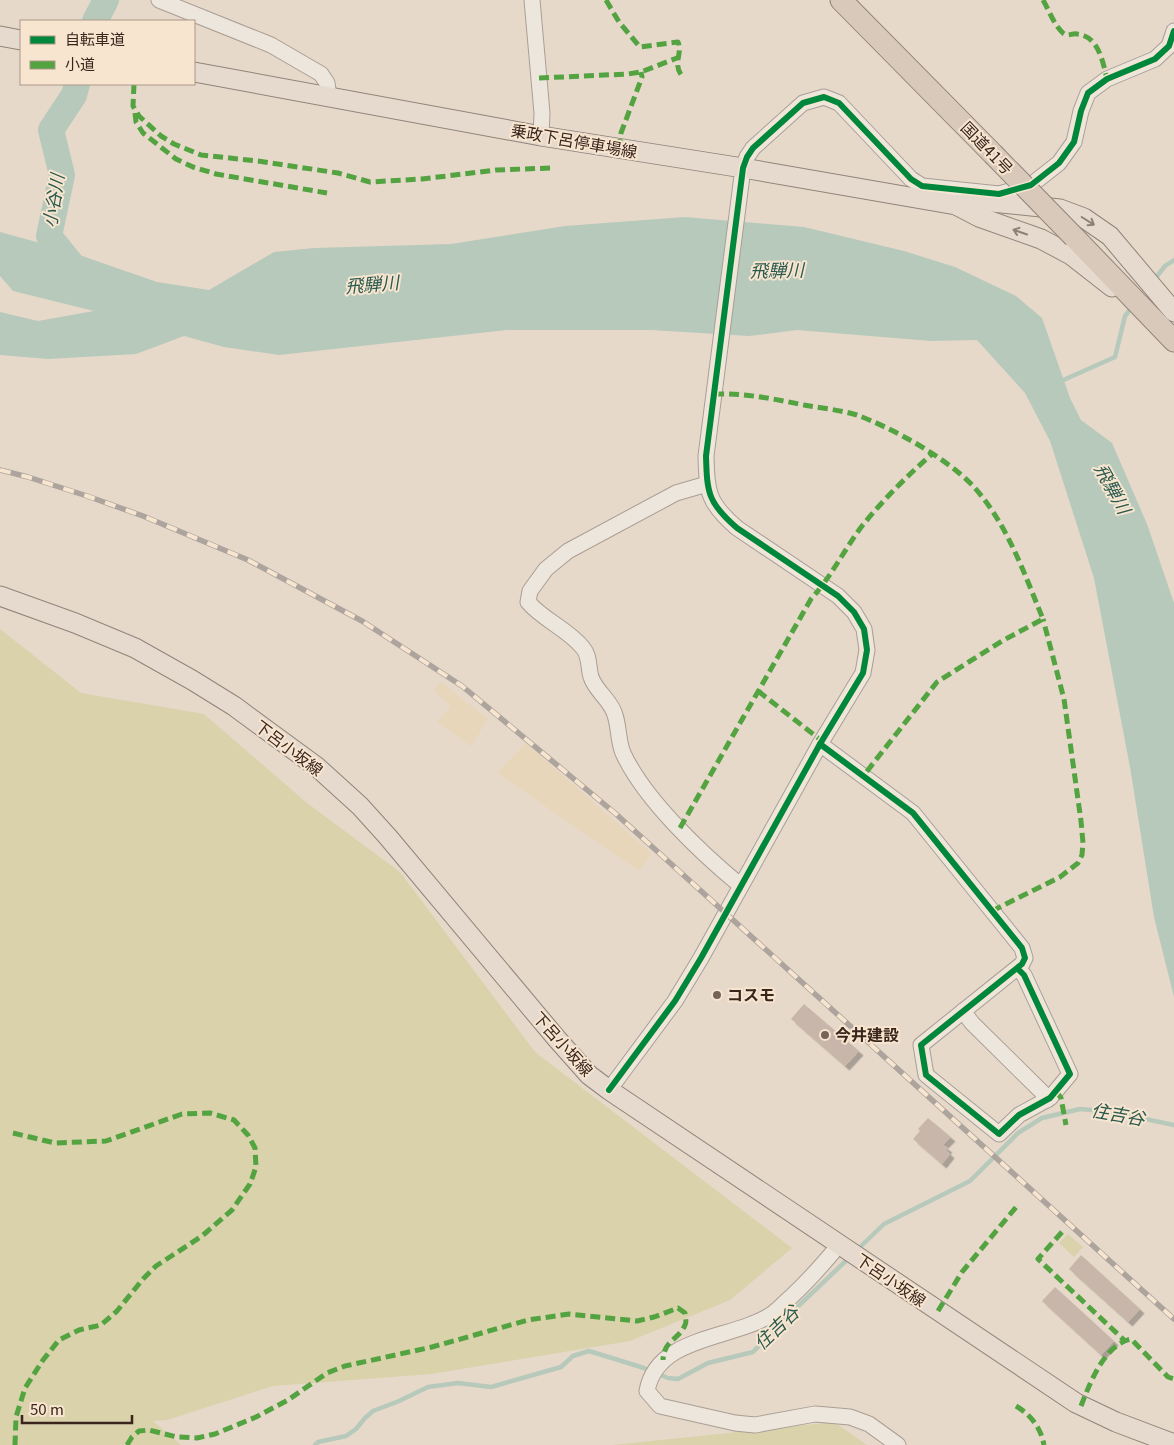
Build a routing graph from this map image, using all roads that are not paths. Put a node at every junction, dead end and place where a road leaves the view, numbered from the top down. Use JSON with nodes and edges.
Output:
{"nodes":[{"id":1,"x":532,"y":0,"type":"edge"},
{"id":2,"x":841,"y":0,"type":"edge"},
{"id":3,"x":164,"y":1,"type":"edge"},
{"id":4,"x":1174,"y":31,"type":"edge"},
{"id":5,"x":0,"y":36,"type":"edge"},
{"id":6,"x":20,"y":40,"type":"edge"},
{"id":7,"x":195,"y":72,"type":"edge"},
{"id":8,"x":329,"y":96,"type":"junction"},
{"id":9,"x":541,"y":136,"type":"junction"},
{"id":10,"x":743,"y":168,"type":"junction"},
{"id":11,"x":956,"y":205,"type":"junction"},
{"id":12,"x":1136,"y":300,"type":"junction"},
{"id":13,"x":1174,"y":312,"type":"edge"},
{"id":14,"x":1174,"y":341,"type":"edge"},
{"id":15,"x":707,"y":484,"type":"junction"},
{"id":16,"x":0,"y":596,"type":"edge"},
{"id":17,"x":820,"y":744,"type":"junction"},
{"id":18,"x":741,"y":886,"type":"junction"},
{"id":19,"x":1017,"y":968,"type":"junction"},
{"id":20,"x":963,"y":1011,"type":"junction"},
{"id":21,"x":609,"y":1090,"type":"junction"},
{"id":22,"x":1047,"y":1100,"type":"junction"},
{"id":23,"x":839,"y":1245,"type":"junction"},
{"id":24,"x":1174,"y":1444,"type":"edge"},
{"id":25,"x":898,"y":1445,"type":"edge"}],
"edges":[{"from":1,"to":9,"type":"street"},
{"from":2,"to":12,"type":"highway","name":"国道41号","bridge":true},
{"from":3,"to":8,"type":"street"},
{"from":4,"to":10,"type":"street"},
{"from":5,"to":6,"type":"main road"},
{"from":7,"to":8,"type":"main road","name":"乗政下呂停車場線"},
{"from":8,"to":9,"type":"main road","name":"乗政下呂停車場線"},
{"from":9,"to":10,"type":"main road","name":"乗政下呂停車場線"},
{"from":10,"to":11,"type":"main road","name":"乗政下呂停車場線"},
{"from":10,"to":15,"type":"street"},
{"from":12,"to":11,"type":"main road","one_way":true},
{"from":11,"to":13,"type":"main road","one_way":true},
{"from":12,"to":14,"type":"highway","name":"国道41号"},
{"from":15,"to":17,"type":"street"},
{"from":15,"to":18,"type":"street"},
{"from":16,"to":21,"type":"main road","name":"下呂小坂線"},
{"from":17,"to":18,"type":"street"},
{"from":17,"to":19,"type":"street"},
{"from":18,"to":21,"type":"street"},
{"from":19,"to":20,"type":"street"},
{"from":19,"to":22,"type":"street"},
{"from":20,"to":22,"type":"street"},
{"from":20,"to":22,"type":"street"},
{"from":21,"to":23,"type":"main road","name":"下呂小坂線"},
{"from":23,"to":24,"type":"main road","name":"下呂小坂線"},
{"from":23,"to":25,"type":"street"}]}
